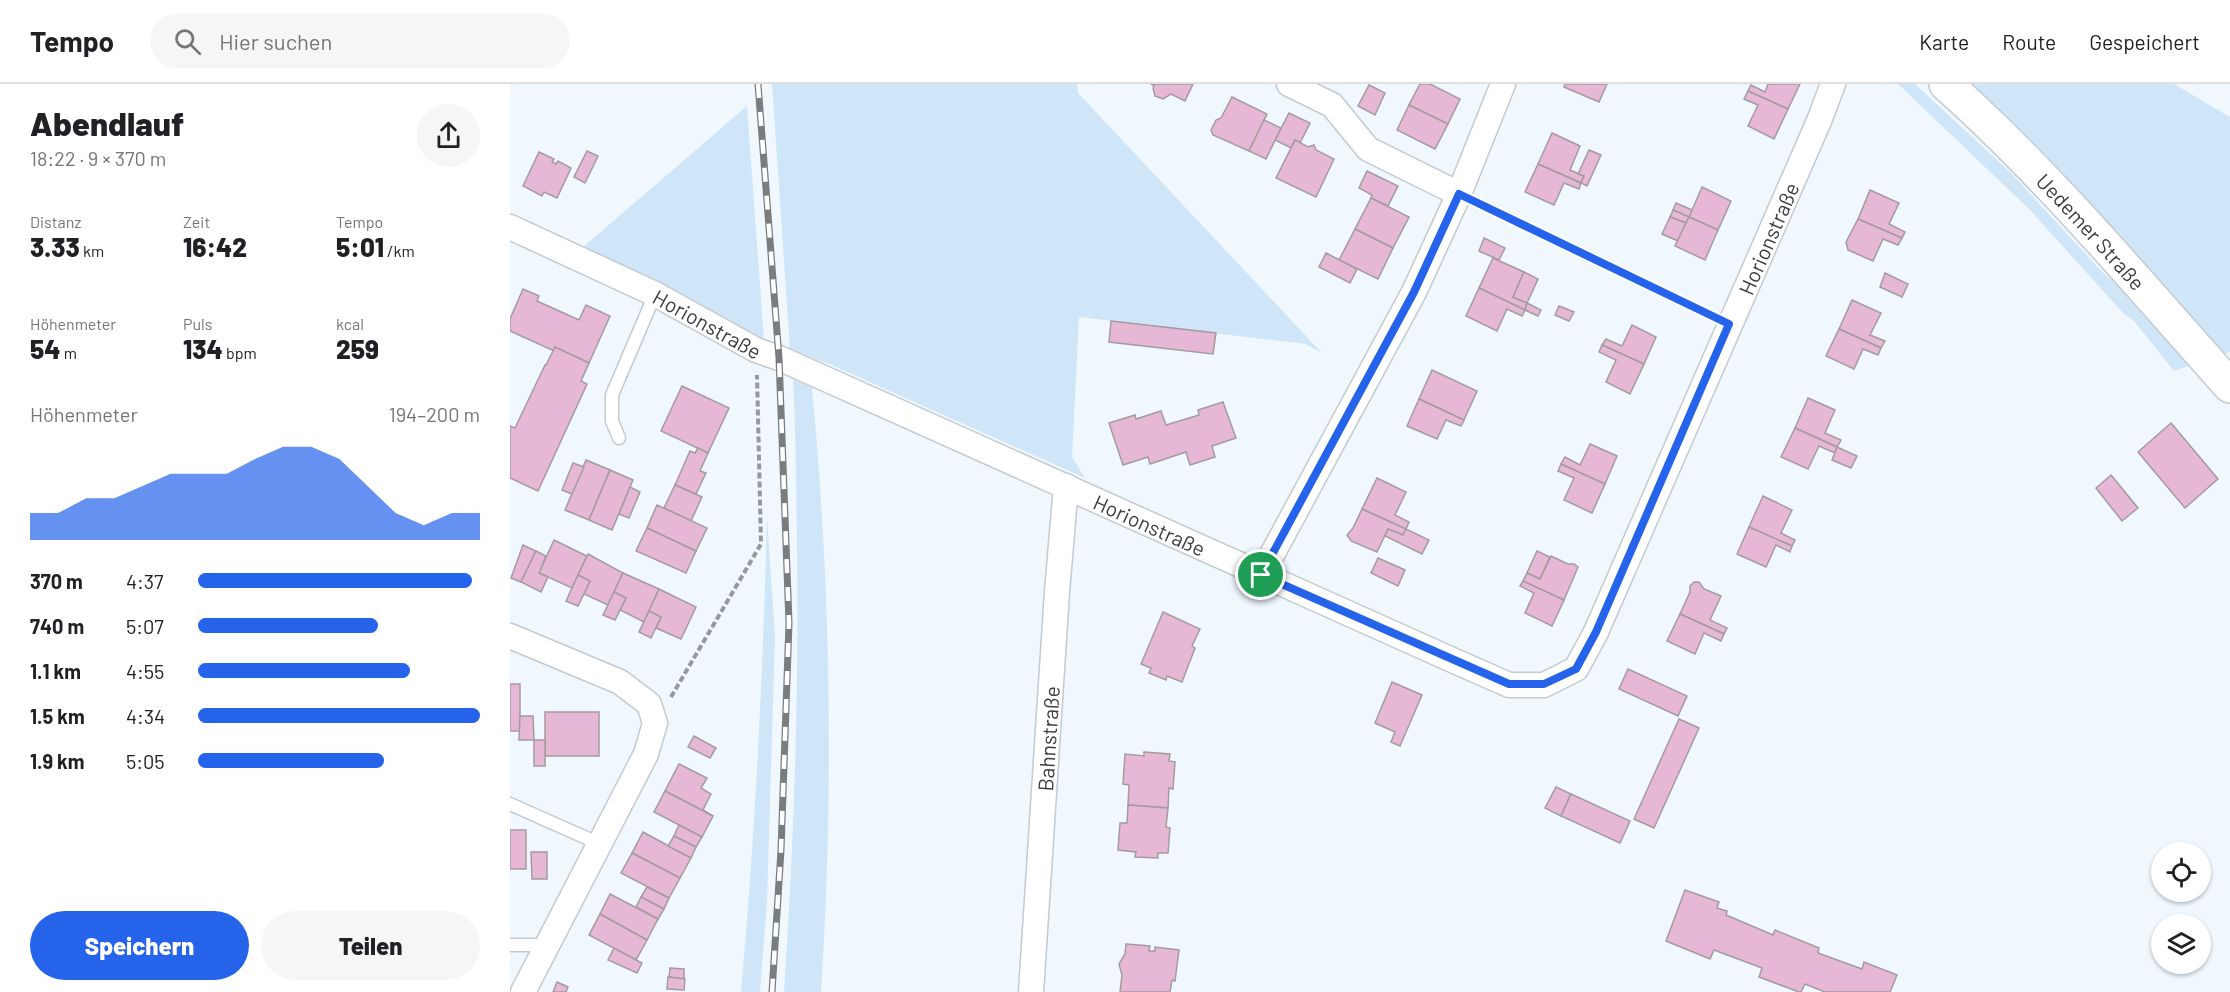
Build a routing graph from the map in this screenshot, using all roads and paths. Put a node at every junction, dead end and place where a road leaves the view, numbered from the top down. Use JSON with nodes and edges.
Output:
{"nodes":[{"id":1,"x":1289,"y":84,"type":"edge"},
{"id":2,"x":1503,"y":84,"type":"edge"},
{"id":3,"x":1833,"y":84,"type":"edge"},
{"id":4,"x":1946,"y":84,"type":"edge"},
{"id":5,"x":1459,"y":194,"type":"junction"},
{"id":6,"x":510,"y":227,"type":"edge"},
{"id":7,"x":655,"y":294,"type":"junction"},
{"id":8,"x":1729,"y":324,"type":"junction"},
{"id":9,"x":756,"y":350,"type":"junction"},
{"id":10,"x":2230,"y":386,"type":"edge"},
{"id":11,"x":619,"y":438,"type":"dead end"},
{"id":12,"x":1066,"y":486,"type":"junction"},
{"id":13,"x":1261,"y":575,"type":"junction"},
{"id":14,"x":510,"y":636,"type":"edge"},
{"id":15,"x":649,"y":704,"type":"junction"},
{"id":16,"x":510,"y":804,"type":"edge"},
{"id":17,"x":600,"y":844,"type":"junction"},
{"id":18,"x":510,"y":945,"type":"edge"},
{"id":19,"x":547,"y":945,"type":"junction"},
{"id":20,"x":523,"y":992,"type":"edge"},
{"id":21,"x":1031,"y":992,"type":"edge"}],
"edges":[{"from":1,"to":5,"type":"street"},
{"from":2,"to":5,"type":"street"},
{"from":3,"to":8,"type":"street","name":"Horionstraße"},
{"from":4,"to":10,"type":"main road","name":"Uedemer Straße"},
{"from":5,"to":8,"type":"path"},
{"from":5,"to":13,"type":"street"},
{"from":6,"to":7,"type":"street","name":"Horionstraße"},
{"from":7,"to":9,"type":"street","name":"Horionstraße"},
{"from":7,"to":11,"type":"lane"},
{"from":8,"to":13,"type":"street","name":"Horionstraße"},
{"from":9,"to":12,"type":"street","name":"Horionstraße"},
{"from":9,"to":15,"type":"path"},
{"from":12,"to":13,"type":"street","name":"Horionstraße"},
{"from":12,"to":21,"type":"street","name":"Bahnstraße"},
{"from":14,"to":15,"type":"street"},
{"from":15,"to":17,"type":"street"},
{"from":16,"to":17,"type":"lane"},
{"from":17,"to":19,"type":"street"},
{"from":18,"to":19,"type":"lane"},
{"from":19,"to":20,"type":"street"}]}
